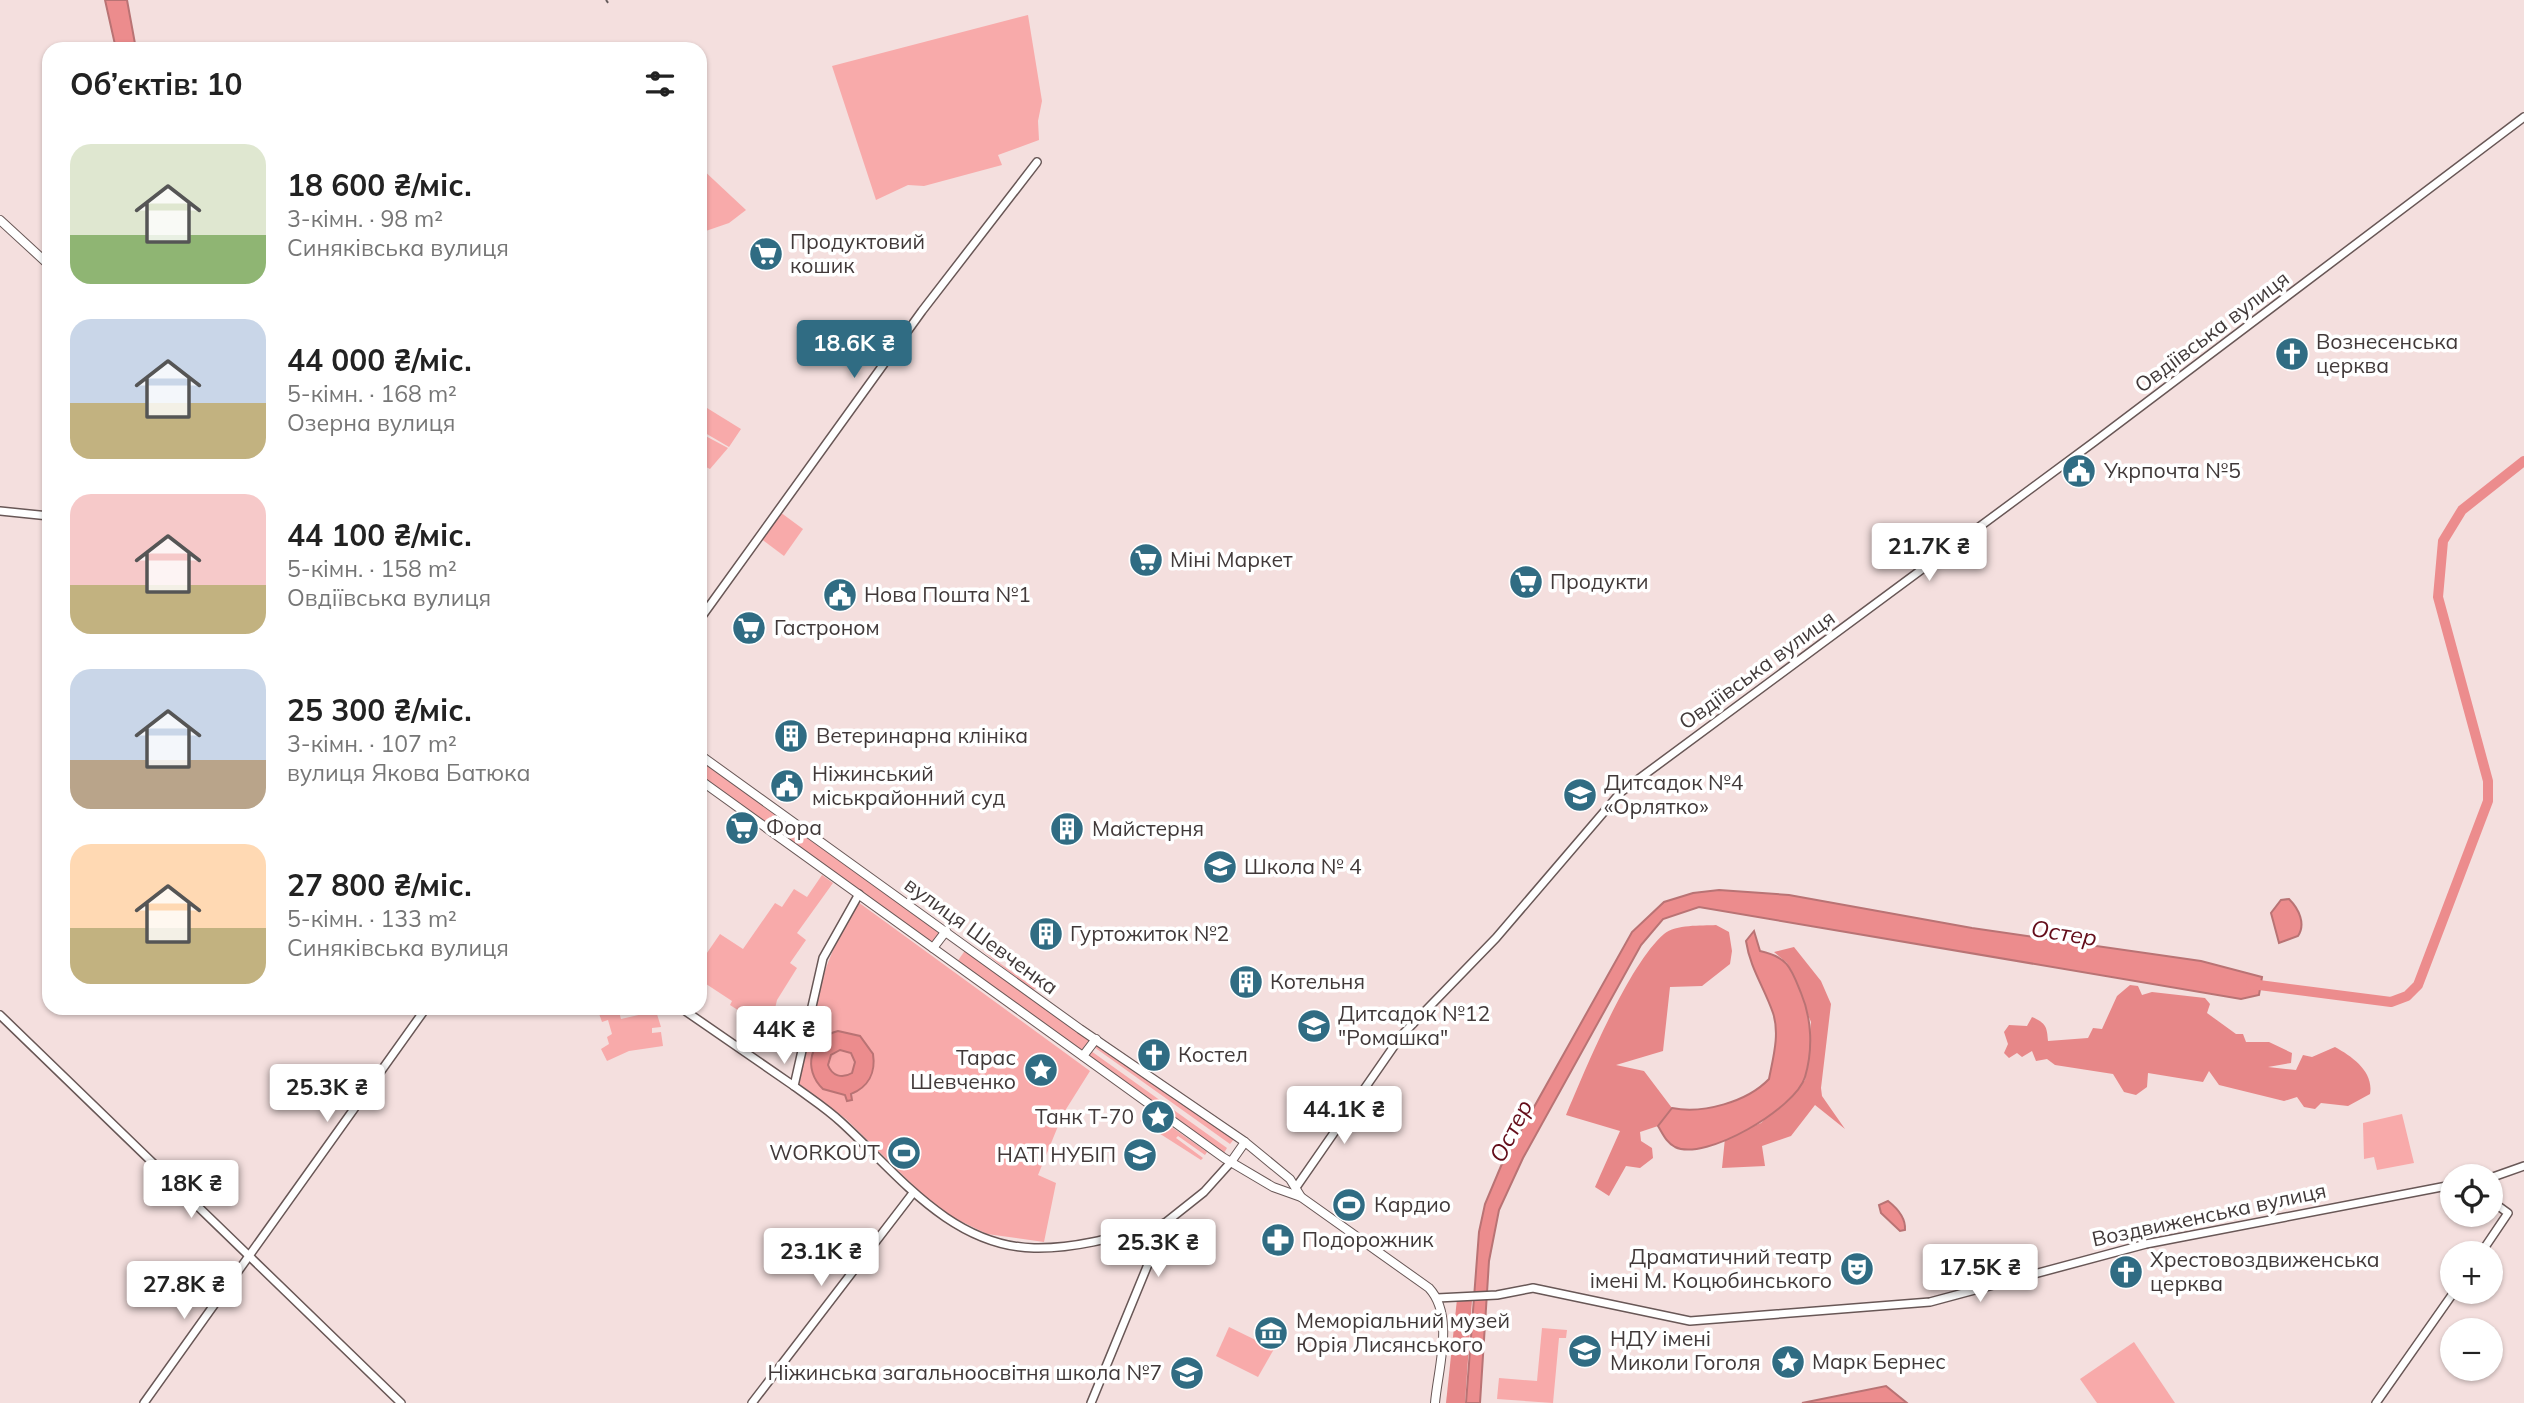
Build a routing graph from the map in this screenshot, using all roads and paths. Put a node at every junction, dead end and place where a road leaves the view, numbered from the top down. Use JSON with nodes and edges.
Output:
{"nodes":[{"id":1,"x":2524,"y":117,"type":"edge"},
{"id":2,"x":1037,"y":162,"type":"dead end"},
{"id":3,"x":0,"y":220,"type":"edge"},
{"id":4,"x":42,"y":259,"type":"edge"},
{"id":5,"x":0,"y":511,"type":"edge"},
{"id":6,"x":42,"y":515,"type":"edge"},
{"id":7,"x":707,"y":609,"type":"edge"},
{"id":8,"x":707,"y":760,"type":"edge"},
{"id":9,"x":707,"y":785,"type":"edge"},
{"id":10,"x":859,"y":894,"type":"junction"},
{"id":11,"x":946,"y":931,"type":"junction"},
{"id":12,"x":933,"y":948,"type":"junction"},
{"id":13,"x":0,"y":1014,"type":"edge"},
{"id":14,"x":420,"y":1015,"type":"edge"},
{"id":15,"x":691,"y":1015,"type":"edge"},
{"id":16,"x":1096,"y":1039,"type":"junction"},
{"id":17,"x":1083,"y":1056,"type":"junction"},
{"id":18,"x":794,"y":1086,"type":"junction"},
{"id":19,"x":1245,"y":1142,"type":"junction"},
{"id":20,"x":1231,"y":1162,"type":"junction"},
{"id":21,"x":2524,"y":1166,"type":"edge"},
{"id":22,"x":2503,"y":1173,"type":"edge"},
{"id":23,"x":1297,"y":1186,"type":"junction"},
{"id":24,"x":2440,"y":1187,"type":"edge"},
{"id":25,"x":913,"y":1193,"type":"junction"},
{"id":26,"x":1290,"y":1194,"type":"junction"},
{"id":27,"x":1301,"y":1197,"type":"junction"},
{"id":28,"x":1165,"y":1223,"type":"junction"},
{"id":29,"x":249,"y":1256,"type":"junction"},
{"id":30,"x":1437,"y":1298,"type":"junction"},
{"id":31,"x":2446,"y":1304,"type":"edge"},
{"id":32,"x":144,"y":1403,"type":"edge"},
{"id":33,"x":401,"y":1403,"type":"edge"},
{"id":34,"x":752,"y":1403,"type":"edge"},
{"id":35,"x":1091,"y":1403,"type":"edge"},
{"id":36,"x":1435,"y":1403,"type":"edge"},
{"id":37,"x":2376,"y":1403,"type":"edge"}],
"edges":[{"from":1,"to":23,"type":"street","name":"Овдіївська вулиця"},
{"from":2,"to":7,"type":"street"},
{"from":3,"to":4,"type":"main road"},
{"from":5,"to":6,"type":"street"},
{"from":8,"to":11,"type":"main road","name":"вулиця Шевченка"},
{"from":9,"to":10,"type":"main road","name":"вулиця Шевченка"},
{"from":10,"to":12,"type":"main road","name":"вулиця Шевченка"},
{"from":10,"to":18,"type":"street"},
{"from":11,"to":12,"type":"main road"},
{"from":11,"to":16,"type":"main road","name":"вулиця Шевченка"},
{"from":12,"to":17,"type":"main road","name":"вулиця Шевченка"},
{"from":13,"to":29,"type":"street"},
{"from":14,"to":29,"type":"street"},
{"from":15,"to":18,"type":"street"},
{"from":16,"to":17,"type":"main road"},
{"from":16,"to":19,"type":"main road","name":"вулиця Шевченка"},
{"from":17,"to":20,"type":"main road","name":"вулиця Шевченка"},
{"from":18,"to":25,"type":"street"},
{"from":19,"to":20,"type":"main road"},
{"from":19,"to":23,"type":"main road","name":"вулиця Шевченка"},
{"from":20,"to":26,"type":"main road","name":"вулиця Шевченка"},
{"from":20,"to":28,"type":"street"},
{"from":21,"to":22,"type":"street"},
{"from":23,"to":26,"type":"main road"},
{"from":23,"to":27,"type":"main road"},
{"from":24,"to":30,"type":"street","name":"Воздвиженська вулиця"},
{"from":25,"to":28,"type":"street"},
{"from":25,"to":34,"type":"street"},
{"from":26,"to":27,"type":"main road","name":"вулиця Шевченка"},
{"from":27,"to":30,"type":"main road"},
{"from":28,"to":35,"type":"street"},
{"from":29,"to":32,"type":"street"},
{"from":29,"to":33,"type":"street"},
{"from":30,"to":36,"type":"main road"},
{"from":31,"to":37,"type":"street"}]}
